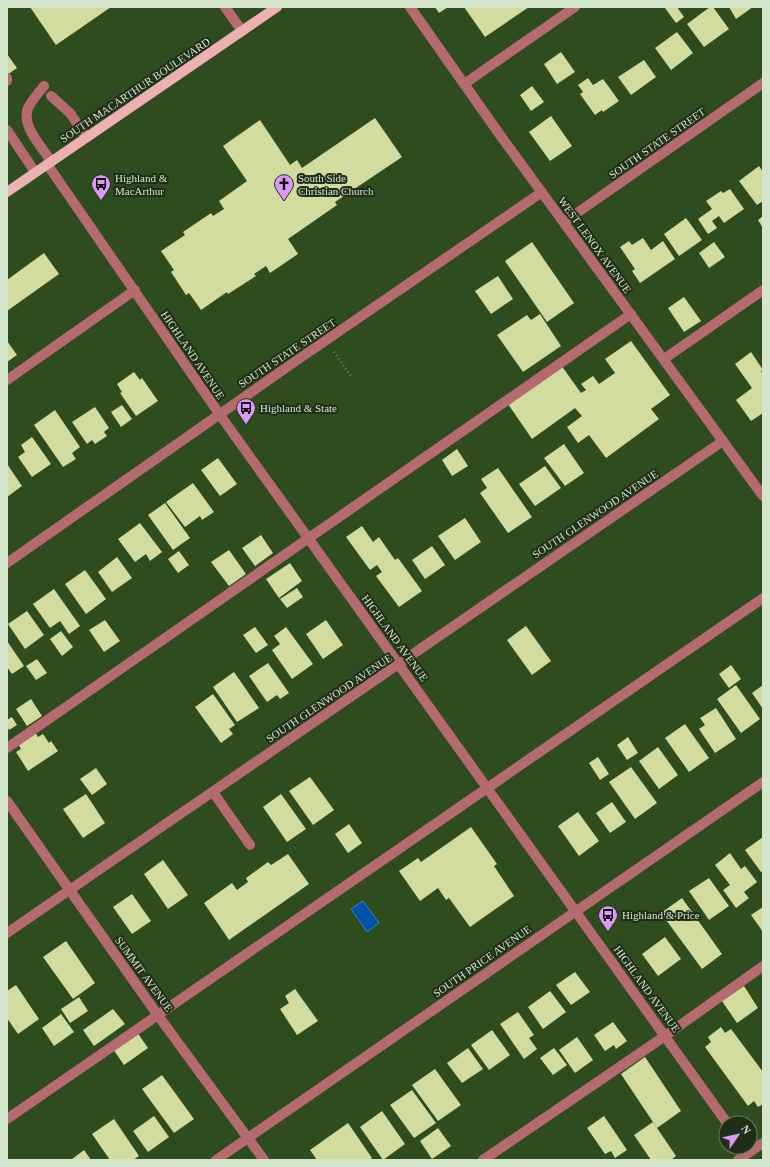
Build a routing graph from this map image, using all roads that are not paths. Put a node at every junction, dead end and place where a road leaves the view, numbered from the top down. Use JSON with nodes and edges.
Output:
{"nodes":[{"id":1,"x":225,"y":7,"type":"edge"},
{"id":2,"x":276,"y":7,"type":"edge"},
{"id":3,"x":410,"y":7,"type":"edge"},
{"id":4,"x":575,"y":7,"type":"edge"},
{"id":5,"x":242,"y":31,"type":"junction"},
{"id":6,"x":763,"y":83,"type":"edge"},
{"id":7,"x":464,"y":84,"type":"junction"},
{"id":8,"x":44,"y":86,"type":"dead end"},
{"id":9,"x":51,"y":96,"type":"dead end"},
{"id":10,"x":7,"y":130,"type":"edge"},
{"id":11,"x":86,"y":137,"type":"junction"},
{"id":12,"x":49,"y":163,"type":"junction"},
{"id":13,"x":35,"y":172,"type":"junction"},
{"id":14,"x":7,"y":192,"type":"edge"},
{"id":15,"x":542,"y":192,"type":"junction"},
{"id":16,"x":564,"y":222,"type":"junction"},
{"id":17,"x":135,"y":290,"type":"junction"},
{"id":18,"x":763,"y":290,"type":"edge"},
{"id":19,"x":631,"y":314,"type":"junction"},
{"id":20,"x":664,"y":359,"type":"junction"},
{"id":21,"x":7,"y":380,"type":"edge"},
{"id":22,"x":220,"y":415,"type":"junction"},
{"id":23,"x":723,"y":441,"type":"junction"},
{"id":24,"x":763,"y":496,"type":"edge"},
{"id":25,"x":309,"y":538,"type":"junction"},
{"id":26,"x":7,"y":563,"type":"edge"},
{"id":27,"x":763,"y":598,"type":"edge"},
{"id":28,"x":400,"y":664,"type":"junction"},
{"id":29,"x":7,"y":748,"type":"edge"},
{"id":30,"x":763,"y":782,"type":"edge"},
{"id":31,"x":488,"y":789,"type":"junction"},
{"id":32,"x":213,"y":792,"type":"junction"},
{"id":33,"x":7,"y":801,"type":"edge"},
{"id":34,"x":250,"y":845,"type":"dead end"},
{"id":35,"x":69,"y":890,"type":"junction"},
{"id":36,"x":576,"y":912,"type":"junction"},
{"id":37,"x":7,"y":933,"type":"edge"},
{"id":38,"x":763,"y":966,"type":"edge"},
{"id":39,"x":157,"y":1014,"type":"junction"},
{"id":40,"x":665,"y":1036,"type":"junction"},
{"id":41,"x":721,"y":1115,"type":"edge"},
{"id":42,"x":7,"y":1119,"type":"edge"},
{"id":43,"x":249,"y":1138,"type":"junction"},
{"id":44,"x":216,"y":1160,"type":"edge"},
{"id":45,"x":264,"y":1160,"type":"edge"},
{"id":46,"x":483,"y":1160,"type":"edge"}],
"edges":[{"from":1,"to":5,"type":"street"},
{"from":2,"to":5,"type":"main road","name":"SOUTH MACARTHUR BOULEVARD"},
{"from":3,"to":7,"type":"street","name":"WEST LENOX AVENUE"},
{"from":4,"to":7,"type":"street"},
{"from":5,"to":11,"type":"main road","name":"SOUTH MACARTHUR BOULEVARD"},
{"from":6,"to":16,"type":"street","name":"SOUTH STATE STREET"},
{"from":7,"to":15,"type":"street","name":"WEST LENOX AVENUE"},
{"from":8,"to":12,"type":"street","name":"HIGHLAND AVENUE"},
{"from":9,"to":11,"type":"street"},
{"from":10,"to":13,"type":"street"},
{"from":11,"to":12,"type":"main road","name":"SOUTH MACARTHUR BOULEVARD"},
{"from":12,"to":13,"type":"main road","name":"SOUTH MACARTHUR BOULEVARD"},
{"from":12,"to":17,"type":"street","name":"HIGHLAND AVENUE"},
{"from":13,"to":14,"type":"main road","name":"SOUTH MACARTHUR BOULEVARD"},
{"from":15,"to":16,"type":"street","name":"WEST LENOX AVENUE"},
{"from":15,"to":22,"type":"street","name":"SOUTH STATE STREET"},
{"from":16,"to":19,"type":"street","name":"WEST LENOX AVENUE"},
{"from":17,"to":21,"type":"street"},
{"from":17,"to":22,"type":"street","name":"HIGHLAND AVENUE"},
{"from":18,"to":20,"type":"street"},
{"from":19,"to":20,"type":"street","name":"WEST LENOX AVENUE"},
{"from":19,"to":25,"type":"street"},
{"from":20,"to":23,"type":"street","name":"WEST LENOX AVENUE"},
{"from":22,"to":25,"type":"street","name":"HIGHLAND AVENUE"},
{"from":22,"to":26,"type":"street","name":"SOUTH STATE STREET"},
{"from":23,"to":24,"type":"street","name":"WEST LENOX AVENUE"},
{"from":23,"to":28,"type":"street","name":"SOUTH GLENWOOD AVENUE"},
{"from":25,"to":28,"type":"street","name":"HIGHLAND AVENUE"},
{"from":25,"to":29,"type":"street"},
{"from":27,"to":31,"type":"street"},
{"from":28,"to":31,"type":"street","name":"HIGHLAND AVENUE"},
{"from":28,"to":32,"type":"street","name":"SOUTH GLENWOOD AVENUE"},
{"from":30,"to":36,"type":"street","name":"SOUTH PRICE AVENUE"},
{"from":31,"to":36,"type":"street","name":"HIGHLAND AVENUE"},
{"from":31,"to":39,"type":"street"},
{"from":32,"to":34,"type":"street"},
{"from":32,"to":35,"type":"street","name":"SOUTH GLENWOOD AVENUE"},
{"from":33,"to":35,"type":"street","name":"SUMMIT AVENUE"},
{"from":35,"to":37,"type":"street","name":"SOUTH GLENWOOD AVENUE"},
{"from":35,"to":39,"type":"street","name":"SUMMIT AVENUE"},
{"from":36,"to":40,"type":"street","name":"HIGHLAND AVENUE"},
{"from":36,"to":43,"type":"street","name":"SOUTH PRICE AVENUE"},
{"from":38,"to":40,"type":"street"},
{"from":39,"to":42,"type":"street"},
{"from":39,"to":43,"type":"street","name":"SUMMIT AVENUE"},
{"from":40,"to":41,"type":"street","name":"HIGHLAND AVENUE"},
{"from":40,"to":46,"type":"street"},
{"from":43,"to":44,"type":"street","name":"SOUTH PRICE AVENUE"},
{"from":43,"to":45,"type":"street","name":"SUMMIT AVENUE"}]}
